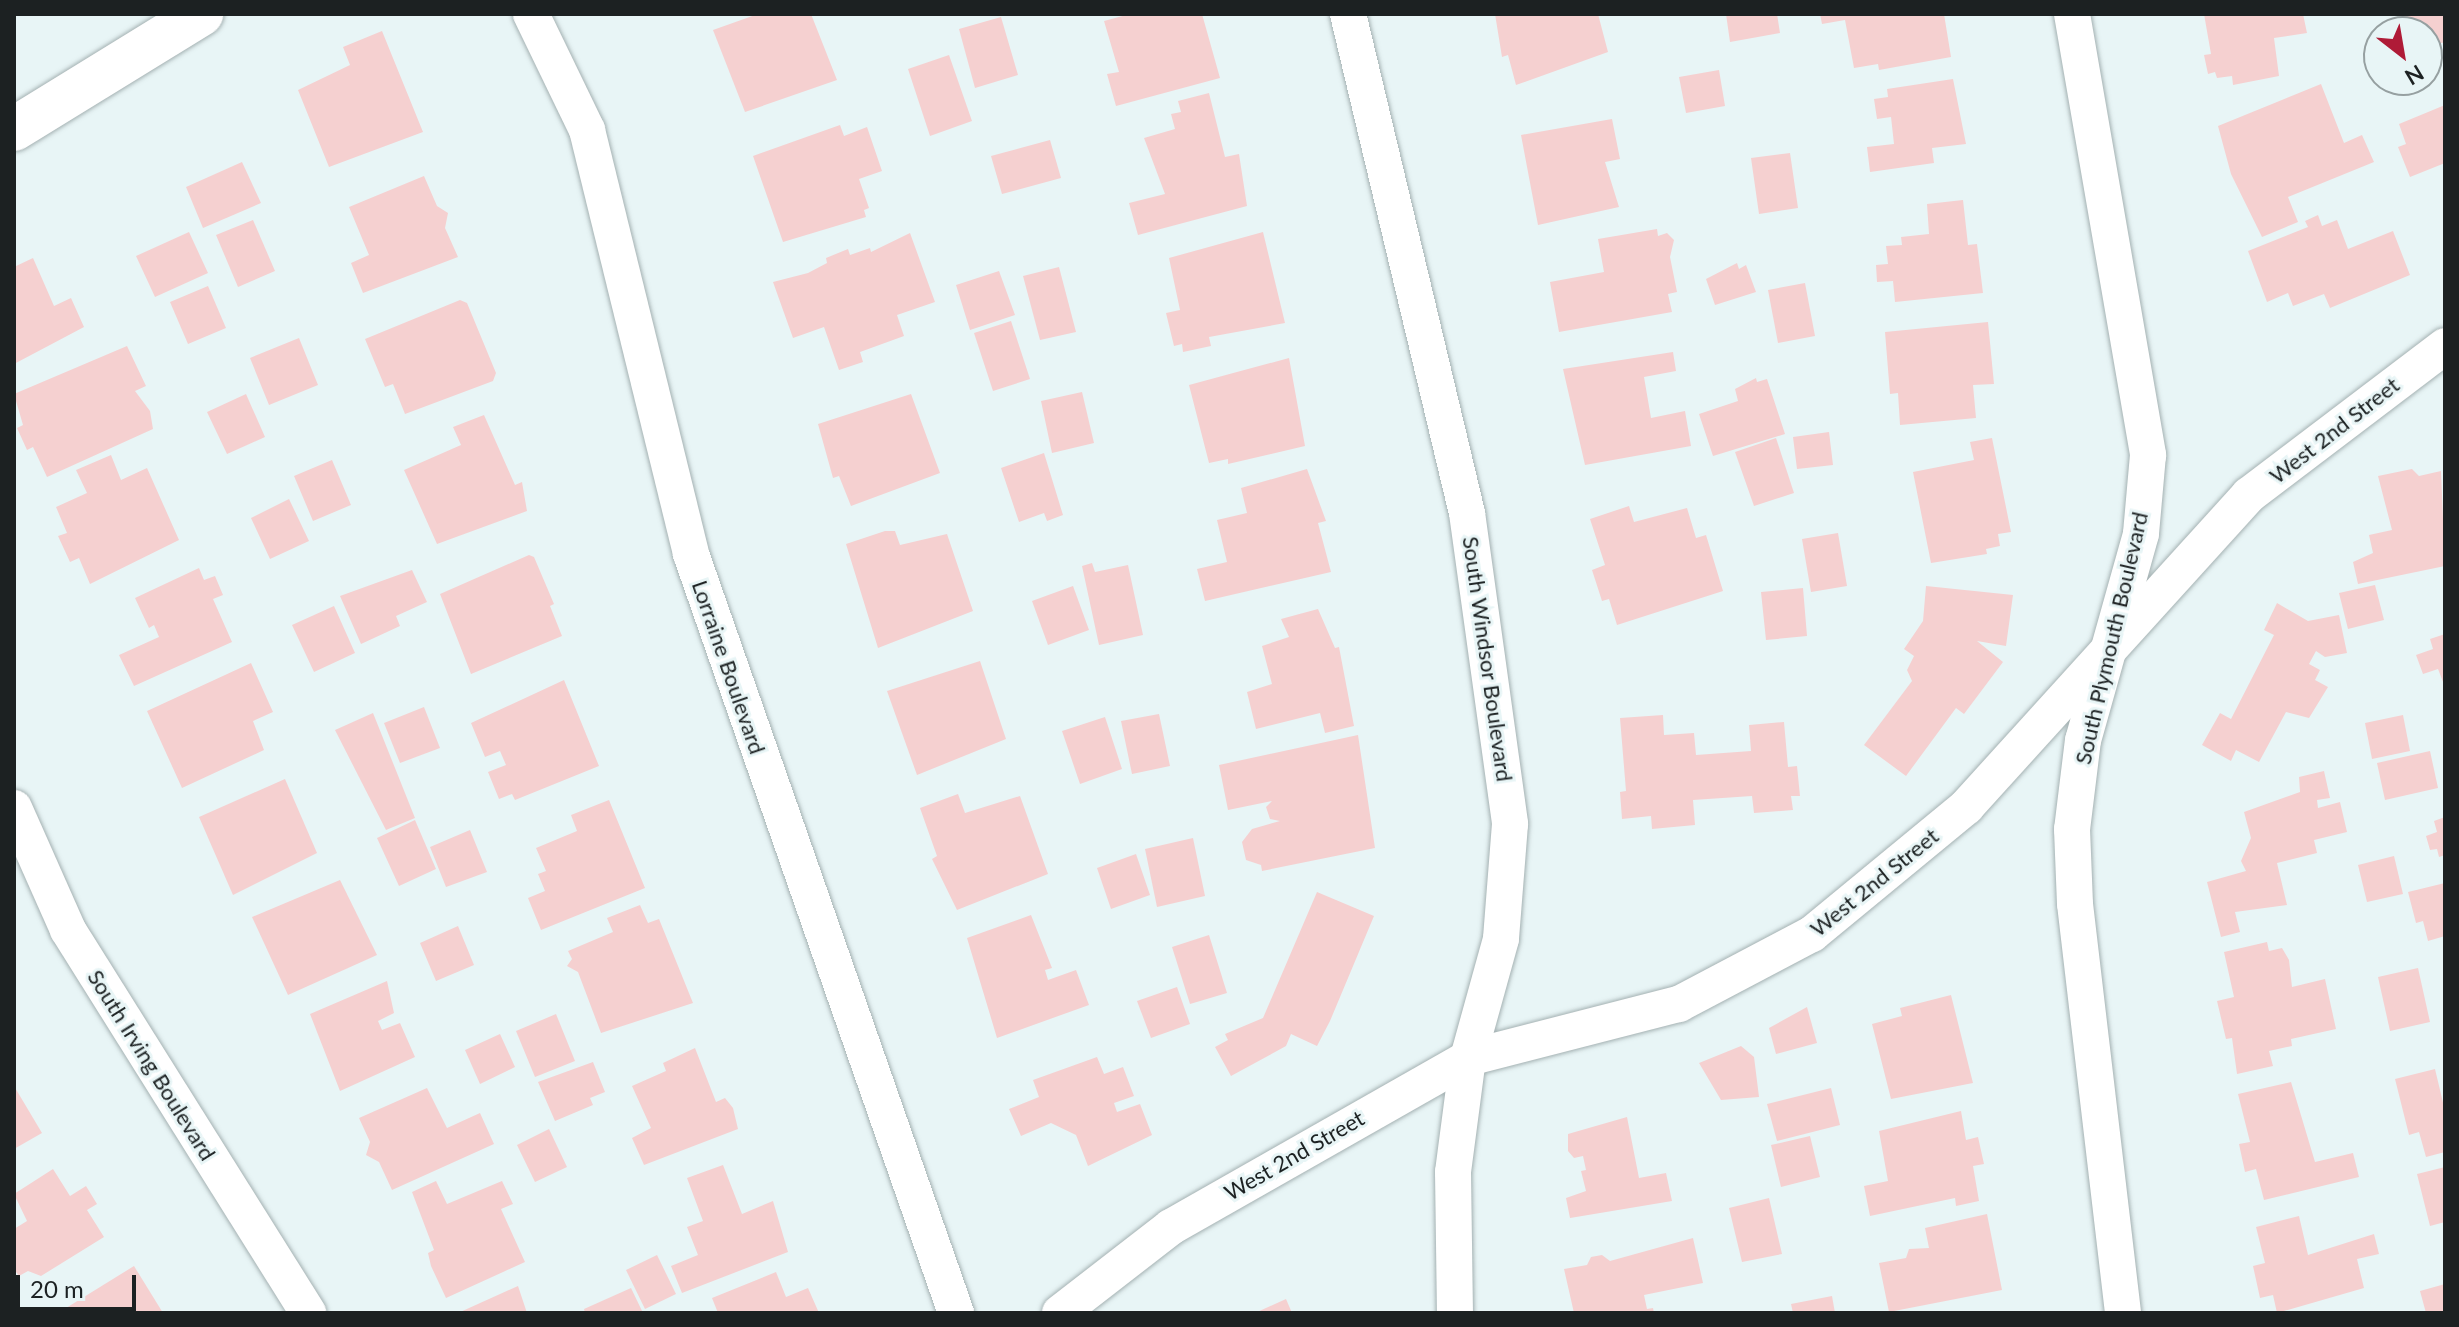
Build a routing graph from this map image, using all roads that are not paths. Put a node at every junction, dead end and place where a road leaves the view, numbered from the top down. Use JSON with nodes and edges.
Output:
{"nodes":[{"id":1,"x":201,"y":14,"type":"edge"},
{"id":2,"x":531,"y":14,"type":"edge"},
{"id":3,"x":1348,"y":14,"type":"edge"},
{"id":4,"x":2072,"y":14,"type":"edge"},
{"id":5,"x":14,"y":129,"type":"edge"},
{"id":6,"x":2445,"y":346,"type":"edge"},
{"id":7,"x":2113,"y":643,"type":"junction"},
{"id":8,"x":14,"y":808,"type":"edge"},
{"id":9,"x":1468,"y":1058,"type":"junction"},
{"id":10,"x":308,"y":1313,"type":"edge"},
{"id":11,"x":956,"y":1313,"type":"edge"},
{"id":12,"x":1060,"y":1313,"type":"edge"},
{"id":13,"x":1455,"y":1313,"type":"edge"},
{"id":14,"x":2123,"y":1313,"type":"edge"}],
"edges":[{"from":1,"to":5,"type":"main road"},
{"from":2,"to":11,"type":"street","name":"Lorraine Boulevard"},
{"from":3,"to":9,"type":"street","name":"South Windsor Boulevard"},
{"from":4,"to":7,"type":"street","name":"South Plymouth Boulevard"},
{"from":6,"to":7,"type":"street","name":"West 2nd Street"},
{"from":7,"to":9,"type":"street","name":"West 2nd Street"},
{"from":7,"to":14,"type":"street","name":"South Plymouth Boulevard"},
{"from":8,"to":10,"type":"street","name":"South Irving Boulevard"},
{"from":9,"to":12,"type":"street","name":"West 2nd Street"},
{"from":9,"to":13,"type":"street","name":"South Windsor Boulevard"}]}
